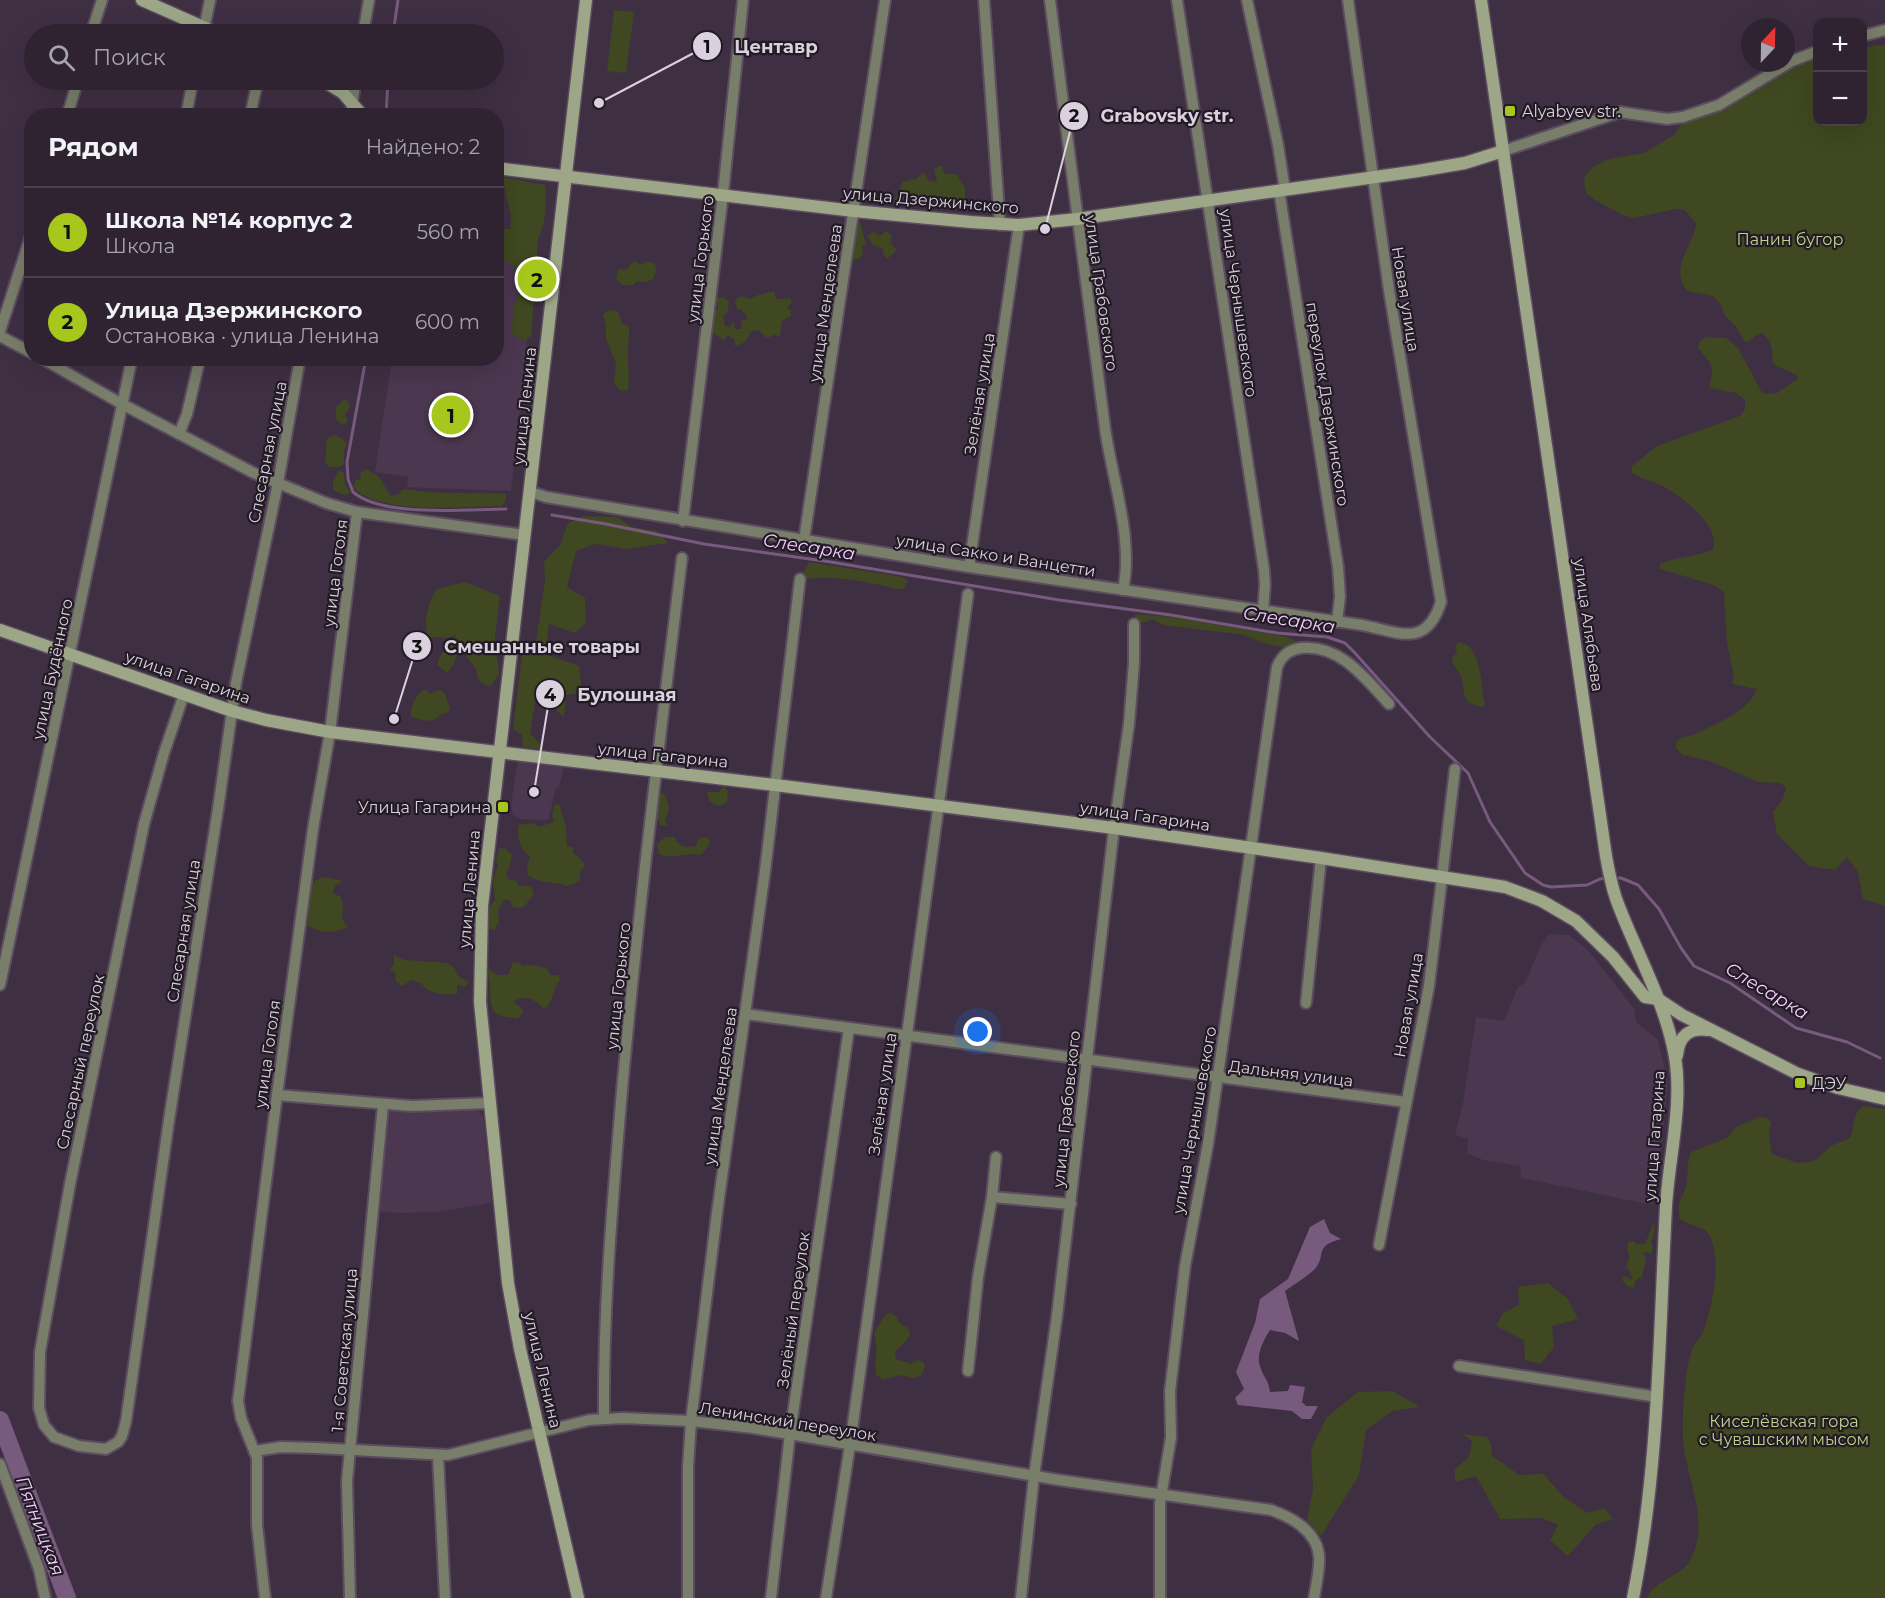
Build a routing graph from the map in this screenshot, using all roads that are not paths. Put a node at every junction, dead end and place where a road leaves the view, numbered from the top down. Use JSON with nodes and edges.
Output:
{"nodes":[{"id":1,"x":102,"y":0,"type":"edge"},
{"id":2,"x":142,"y":0,"type":"edge"},
{"id":3,"x":210,"y":0,"type":"edge"},
{"id":4,"x":369,"y":0,"type":"edge"},
{"id":5,"x":586,"y":0,"type":"edge"},
{"id":6,"x":743,"y":0,"type":"edge"},
{"id":7,"x":885,"y":0,"type":"edge"},
{"id":8,"x":984,"y":0,"type":"edge"},
{"id":9,"x":1050,"y":0,"type":"edge"},
{"id":10,"x":1177,"y":0,"type":"edge"},
{"id":11,"x":1247,"y":0,"type":"edge"},
{"id":12,"x":1348,"y":0,"type":"edge"},
{"id":13,"x":1481,"y":0,"type":"edge"},
{"id":14,"x":94,"y":24,"type":"edge"},
{"id":15,"x":190,"y":24,"type":"edge"},
{"id":16,"x":205,"y":24,"type":"edge"},
{"id":17,"x":365,"y":24,"type":"edge"},
{"id":18,"x":1885,"y":30,"type":"edge"},
{"id":19,"x":1867,"y":35,"type":"edge"},
{"id":20,"x":1813,"y":53,"type":"edge"},
{"id":21,"x":75,"y":90,"type":"edge"},
{"id":22,"x":191,"y":90,"type":"edge"},
{"id":23,"x":256,"y":90,"type":"edge"},
{"id":24,"x":338,"y":90,"type":"edge"},
{"id":25,"x":354,"y":90,"type":"edge"},
{"id":26,"x":352,"y":102,"type":"junction"},
{"id":27,"x":69,"y":108,"type":"edge"},
{"id":28,"x":188,"y":108,"type":"edge"},
{"id":29,"x":251,"y":108,"type":"edge"},
{"id":30,"x":351,"y":108,"type":"edge"},
{"id":31,"x":357,"y":108,"type":"edge"},
{"id":32,"x":1503,"y":151,"type":"junction"},
{"id":33,"x":504,"y":169,"type":"edge"},
{"id":34,"x":567,"y":177,"type":"junction"},
{"id":35,"x":1372,"y":178,"type":"junction"},
{"id":36,"x":1282,"y":190,"type":"junction"},
{"id":37,"x":723,"y":194,"type":"junction"},
{"id":38,"x":1209,"y":201,"type":"junction"},
{"id":39,"x":854,"y":211,"type":"junction"},
{"id":40,"x":1077,"y":219,"type":"junction"},
{"id":41,"x":1000,"y":225,"type":"junction"},
{"id":42,"x":1020,"y":225,"type":"junction"},
{"id":43,"x":24,"y":257,"type":"edge"},
{"id":44,"x":0,"y":331,"type":"edge"},
{"id":45,"x":0,"y":336,"type":"edge"},
{"id":46,"x":24,"y":349,"type":"edge"},
{"id":47,"x":55,"y":366,"type":"edge"},
{"id":48,"x":130,"y":366,"type":"edge"},
{"id":49,"x":198,"y":366,"type":"edge"},
{"id":50,"x":299,"y":366,"type":"edge"},
{"id":51,"x":122,"y":404,"type":"junction"},
{"id":52,"x":179,"y":434,"type":"junction"},
{"id":53,"x":278,"y":483,"type":"junction"},
{"id":54,"x":531,"y":492,"type":"junction"},
{"id":55,"x":357,"y":512,"type":"junction"},
{"id":56,"x":683,"y":521,"type":"junction"},
{"id":57,"x":525,"y":535,"type":"junction"},
{"id":58,"x":804,"y":540,"type":"junction"},
{"id":59,"x":682,"y":558,"type":"dead end"},
{"id":60,"x":969,"y":567,"type":"junction"},
{"id":61,"x":800,"y":579,"type":"dead end"},
{"id":62,"x":1123,"y":590,"type":"junction"},
{"id":63,"x":968,"y":594,"type":"dead end"},
{"id":64,"x":1441,"y":602,"type":"joint"},
{"id":65,"x":1263,"y":610,"type":"junction"},
{"id":66,"x":1336,"y":622,"type":"junction"},
{"id":67,"x":1134,"y":624,"type":"dead end"},
{"id":68,"x":0,"y":630,"type":"edge"},
{"id":69,"x":70,"y":654,"type":"junction"},
{"id":70,"x":184,"y":694,"type":"junction"},
{"id":71,"x":1389,"y":704,"type":"dead end"},
{"id":72,"x":232,"y":711,"type":"junction"},
{"id":73,"x":330,"y":732,"type":"junction"},
{"id":74,"x":500,"y":753,"type":"junction"},
{"id":75,"x":1455,"y":769,"type":"dead end"},
{"id":76,"x":656,"y":771,"type":"junction"},
{"id":77,"x":775,"y":785,"type":"junction"},
{"id":78,"x":937,"y":805,"type":"junction"},
{"id":79,"x":1114,"y":828,"type":"junction"},
{"id":80,"x":1252,"y":848,"type":"junction"},
{"id":81,"x":1322,"y":858,"type":"junction"},
{"id":82,"x":1444,"y":876,"type":"junction"},
{"id":83,"x":1636,"y":947,"type":"junction"},
{"id":84,"x":1613,"y":957,"type":"junction"},
{"id":85,"x":0,"y":986,"type":"edge"},
{"id":86,"x":1658,"y":999,"type":"junction"},
{"id":87,"x":1306,"y":1003,"type":"dead end"},
{"id":88,"x":745,"y":1014,"type":"junction"},
{"id":89,"x":849,"y":1028,"type":"junction"},
{"id":90,"x":1717,"y":1032,"type":"junction"},
{"id":91,"x":906,"y":1034,"type":"junction"},
{"id":92,"x":1086,"y":1058,"type":"junction"},
{"id":93,"x":1676,"y":1066,"type":"junction"},
{"id":94,"x":1218,"y":1078,"type":"junction"},
{"id":95,"x":277,"y":1095,"type":"junction"},
{"id":96,"x":1885,"y":1100,"type":"edge"},
{"id":97,"x":1406,"y":1102,"type":"junction"},
{"id":98,"x":490,"y":1103,"type":"junction"},
{"id":99,"x":383,"y":1105,"type":"junction"},
{"id":100,"x":996,"y":1156,"type":"dead end"},
{"id":101,"x":992,"y":1197,"type":"junction"},
{"id":102,"x":1071,"y":1204,"type":"junction"},
{"id":103,"x":1380,"y":1245,"type":"dead end"},
{"id":104,"x":1459,"y":1366,"type":"dead end"},
{"id":105,"x":968,"y":1371,"type":"dead end"},
{"id":106,"x":1657,"y":1397,"type":"junction"},
{"id":107,"x":604,"y":1418,"type":"junction"},
{"id":108,"x":692,"y":1421,"type":"junction"},
{"id":109,"x":540,"y":1432,"type":"junction"},
{"id":110,"x":790,"y":1434,"type":"junction"},
{"id":111,"x":54,"y":1437,"type":"joint"},
{"id":112,"x":850,"y":1445,"type":"junction"},
{"id":113,"x":350,"y":1449,"type":"junction"},
{"id":114,"x":254,"y":1451,"type":"junction"},
{"id":115,"x":438,"y":1455,"type":"junction"},
{"id":116,"x":0,"y":1464,"type":"edge"},
{"id":117,"x":1034,"y":1476,"type":"junction"},
{"id":118,"x":1161,"y":1494,"type":"junction"},
{"id":119,"x":45,"y":1598,"type":"edge"},
{"id":120,"x":265,"y":1598,"type":"edge"},
{"id":121,"x":350,"y":1598,"type":"edge"},
{"id":122,"x":445,"y":1598,"type":"edge"},
{"id":123,"x":578,"y":1598,"type":"edge"},
{"id":124,"x":688,"y":1598,"type":"edge"},
{"id":125,"x":771,"y":1598,"type":"edge"},
{"id":126,"x":826,"y":1598,"type":"edge"},
{"id":127,"x":1021,"y":1598,"type":"edge"},
{"id":128,"x":1160,"y":1598,"type":"edge"},
{"id":129,"x":1314,"y":1598,"type":"edge"},
{"id":130,"x":1633,"y":1598,"type":"edge"}],
"edges":[{"from":1,"to":14,"type":"street"},
{"from":2,"to":15,"type":"main road"},
{"from":3,"to":16,"type":"street"},
{"from":4,"to":17,"type":"street"},
{"from":5,"to":34,"type":"main road","name":"улица Ленина"},
{"from":6,"to":37,"type":"street","name":"улица Горького"},
{"from":7,"to":39,"type":"street","name":"улица Менделеева"},
{"from":8,"to":41,"type":"street"},
{"from":9,"to":40,"type":"street","name":"улица Грабовского"},
{"from":10,"to":38,"type":"street","name":"улица Чернышевского"},
{"from":11,"to":36,"type":"street","name":"переулок Дзержинского"},
{"from":12,"to":35,"type":"street","name":"Новая улица"},
{"from":13,"to":32,"type":"main road","name":"улица Алябьева"},
{"from":18,"to":19,"type":"street"},
{"from":20,"to":32,"type":"street"},
{"from":21,"to":27,"type":"street"},
{"from":22,"to":28,"type":"street"},
{"from":23,"to":29,"type":"street"},
{"from":24,"to":26,"type":"main road"},
{"from":25,"to":26,"type":"street"},
{"from":26,"to":30,"type":"street"},
{"from":26,"to":31,"type":"main road"},
{"from":32,"to":35,"type":"main road","name":"улица Дзержинского"},
{"from":32,"to":83,"type":"main road","name":"улица Алябьева"},
{"from":33,"to":34,"type":"main road","name":"улица Дзержинского"},
{"from":34,"to":37,"type":"main road","name":"улица Дзержинского"},
{"from":34,"to":54,"type":"main road","name":"улица Ленина"},
{"from":35,"to":36,"type":"main road","name":"улица Дзержинского"},
{"from":35,"to":64,"type":"street","name":"Новая улица"},
{"from":36,"to":38,"type":"main road","name":"улица Дзержинского"},
{"from":36,"to":66,"type":"street","name":"переулок Дзержинского"},
{"from":37,"to":39,"type":"main road","name":"улица Дзержинского"},
{"from":37,"to":56,"type":"street","name":"улица Горького"},
{"from":38,"to":40,"type":"main road","name":"улица Дзержинского"},
{"from":38,"to":65,"type":"street","name":"улица Чернышевского"},
{"from":39,"to":41,"type":"main road","name":"улица Дзержинского"},
{"from":39,"to":58,"type":"street","name":"улица Менделеева"},
{"from":40,"to":42,"type":"main road","name":"улица Дзержинского"},
{"from":40,"to":62,"type":"street","name":"улица Грабовского"},
{"from":41,"to":42,"type":"main road","name":"улица Дзержинского"},
{"from":42,"to":60,"type":"street","name":"Зелёная улица"},
{"from":43,"to":44,"type":"street"},
{"from":45,"to":46,"type":"street"},
{"from":47,"to":51,"type":"street"},
{"from":48,"to":51,"type":"street","name":"улица Будённого"},
{"from":49,"to":52,"type":"street"},
{"from":50,"to":53,"type":"street","name":"Слесарная улица"},
{"from":51,"to":52,"type":"street"},
{"from":51,"to":69,"type":"street","name":"улица Будённого"},
{"from":52,"to":53,"type":"street"},
{"from":53,"to":55,"type":"street"},
{"from":53,"to":72,"type":"street","name":"Слесарная улица"},
{"from":54,"to":56,"type":"street","name":"улица Сакко и Ванцетти"},
{"from":54,"to":57,"type":"main road","name":"улица Ленина"},
{"from":55,"to":57,"type":"street"},
{"from":55,"to":73,"type":"street","name":"улица Гоголя"},
{"from":56,"to":58,"type":"street","name":"улица Сакко и Ванцетти"},
{"from":57,"to":74,"type":"main road","name":"улица Ленина"},
{"from":58,"to":60,"type":"street","name":"улица Сакко и Ванцетти"},
{"from":59,"to":76,"type":"street","name":"улица Горького"},
{"from":60,"to":62,"type":"street","name":"улица Сакко и Ванцетти"},
{"from":61,"to":77,"type":"street","name":"улица Менделеева"},
{"from":62,"to":65,"type":"street","name":"улица Сакко и Ванцетти"},
{"from":63,"to":78,"type":"street","name":"Зелёная улица"},
{"from":64,"to":66,"type":"street","name":"улица Сакко и Ванцетти"},
{"from":65,"to":66,"type":"street","name":"улица Сакко и Ванцетти"},
{"from":67,"to":79,"type":"street","name":"улица Грабовского"},
{"from":68,"to":69,"type":"main road","name":"улица Гагарина"},
{"from":69,"to":70,"type":"main road","name":"улица Гагарина"},
{"from":69,"to":85,"type":"street","name":"улица Будённого"},
{"from":70,"to":72,"type":"main road","name":"улица Гагарина"},
{"from":70,"to":111,"type":"street","name":"Слесарный переулок"},
{"from":71,"to":80,"type":"street","name":"улица Чернышевского"},
{"from":72,"to":73,"type":"main road","name":"улица Гагарина"},
{"from":72,"to":111,"type":"street","name":"Слесарная улица"},
{"from":73,"to":74,"type":"main road","name":"улица Гагарина"},
{"from":73,"to":95,"type":"street","name":"улица Гоголя"},
{"from":74,"to":76,"type":"main road","name":"улица Гагарина"},
{"from":74,"to":98,"type":"main road","name":"улица Ленина"},
{"from":75,"to":82,"type":"street","name":"Новая улица"},
{"from":76,"to":77,"type":"main road","name":"улица Гагарина"},
{"from":76,"to":107,"type":"street","name":"улица Горького"},
{"from":77,"to":78,"type":"main road","name":"улица Гагарина"},
{"from":77,"to":88,"type":"street","name":"улица Менделеева"},
{"from":78,"to":79,"type":"main road","name":"улица Гагарина"},
{"from":78,"to":91,"type":"street","name":"Зелёная улица"},
{"from":79,"to":80,"type":"main road","name":"улица Гагарина"},
{"from":79,"to":92,"type":"street","name":"улица Грабовского"},
{"from":80,"to":81,"type":"main road","name":"улица Гагарина"},
{"from":80,"to":94,"type":"street","name":"улица Чернышевского"},
{"from":81,"to":82,"type":"main road","name":"улица Гагарина"},
{"from":81,"to":87,"type":"street"},
{"from":82,"to":84,"type":"main road","name":"улица Гагарина"},
{"from":82,"to":97,"type":"street","name":"Новая улица"},
{"from":83,"to":84,"type":"main road"},
{"from":83,"to":86,"type":"main road","name":"улица Алябьева"},
{"from":84,"to":86,"type":"main road","name":"улица Гагарина"},
{"from":86,"to":90,"type":"main road"},
{"from":86,"to":93,"type":"main road","name":"улица Гагарина"},
{"from":88,"to":89,"type":"street","name":"Дальняя улица"},
{"from":88,"to":108,"type":"street","name":"улица Менделеева"},
{"from":89,"to":91,"type":"street","name":"Дальняя улица"},
{"from":89,"to":110,"type":"street","name":"Зелёный переулок"},
{"from":90,"to":93,"type":"main road"},
{"from":90,"to":96,"type":"main road"},
{"from":91,"to":92,"type":"street","name":"Дальняя улица"},
{"from":91,"to":112,"type":"street","name":"Зелёная улица"},
{"from":92,"to":94,"type":"street","name":"Дальняя улица"},
{"from":92,"to":102,"type":"street","name":"улица Грабовского"},
{"from":93,"to":106,"type":"main road","name":"улица Гагарина"},
{"from":94,"to":97,"type":"street","name":"Дальняя улица"},
{"from":94,"to":118,"type":"street","name":"улица Чернышевского"},
{"from":95,"to":99,"type":"street"},
{"from":95,"to":114,"type":"street","name":"улица Гоголя"},
{"from":97,"to":103,"type":"street","name":"Новая улица"},
{"from":98,"to":99,"type":"street"},
{"from":98,"to":109,"type":"main road","name":"улица Ленина"},
{"from":99,"to":113,"type":"street","name":"1-я Советская улица"},
{"from":100,"to":101,"type":"street"},
{"from":101,"to":102,"type":"street"},
{"from":101,"to":105,"type":"street"},
{"from":102,"to":117,"type":"street","name":"улица Грабовского"},
{"from":104,"to":106,"type":"street"},
{"from":106,"to":130,"type":"main road","name":"улица Гагарина"},
{"from":107,"to":108,"type":"street","name":"Ленинский переулок"},
{"from":107,"to":109,"type":"street","name":"Ленинский переулок"},
{"from":108,"to":110,"type":"street","name":"Ленинский переулок"},
{"from":108,"to":124,"type":"street","name":"улица Менделеева"},
{"from":109,"to":115,"type":"street","name":"Ленинский переулок"},
{"from":109,"to":123,"type":"main road","name":"улица Ленина"},
{"from":110,"to":112,"type":"street","name":"Ленинский переулок"},
{"from":110,"to":125,"type":"street","name":"Зелёный переулок"},
{"from":112,"to":117,"type":"street","name":"Ленинский переулок"},
{"from":112,"to":126,"type":"street","name":"Зелёная улица"},
{"from":113,"to":114,"type":"street","name":"Ленинский переулок"},
{"from":113,"to":115,"type":"street","name":"Ленинский переулок"},
{"from":113,"to":121,"type":"street","name":"1-я Советская улица"},
{"from":114,"to":120,"type":"street","name":"улица Гоголя"},
{"from":115,"to":122,"type":"street"},
{"from":116,"to":119,"type":"street"},
{"from":117,"to":118,"type":"street","name":"Ленинский переулок"},
{"from":117,"to":127,"type":"street","name":"улица Грабовского"},
{"from":118,"to":128,"type":"street","name":"улица Чернышевского"},
{"from":118,"to":129,"type":"street","name":"Ленинский переулок"}]}
